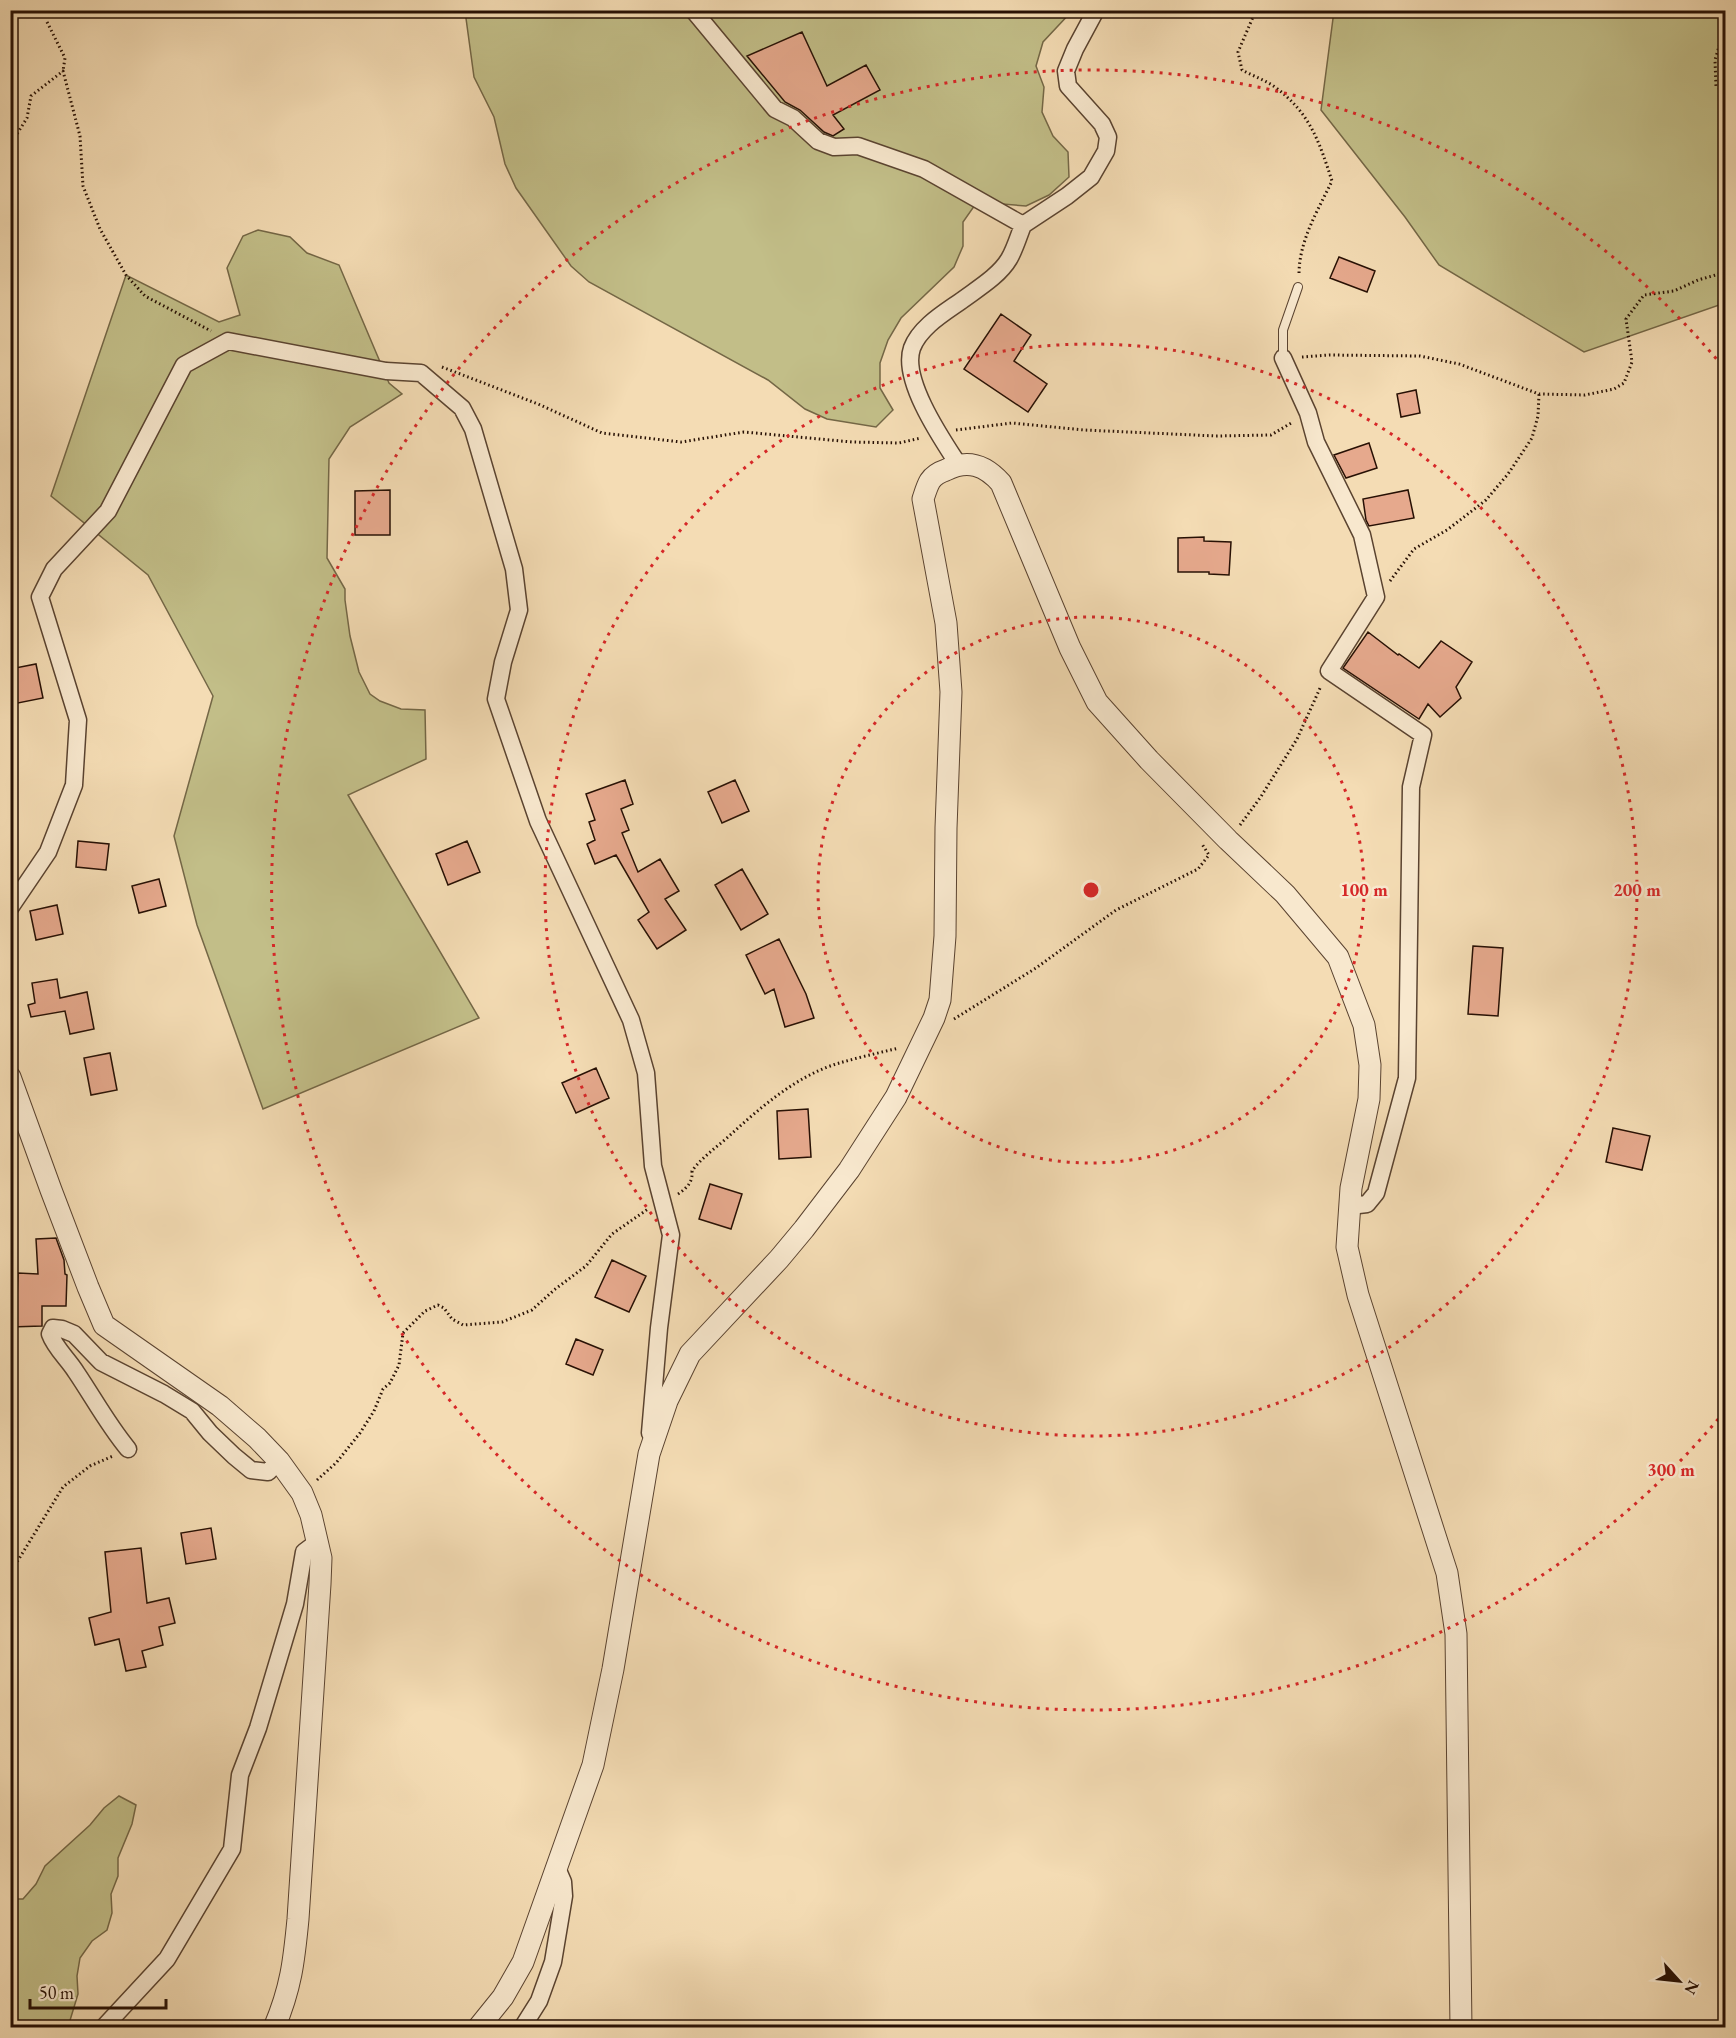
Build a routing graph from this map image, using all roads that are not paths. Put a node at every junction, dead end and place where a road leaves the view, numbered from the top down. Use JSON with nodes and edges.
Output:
{"nodes":[{"id":1,"x":693,"y":10,"type":"edge"},
{"id":2,"x":1096,"y":10,"type":"edge"},
{"id":3,"x":1023,"y":225,"type":"junction"},
{"id":4,"x":1298,"y":288,"type":"road end"},
{"id":5,"x":1283,"y":358,"type":"joint"},
{"id":6,"x":958,"y":464,"type":"junction"},
{"id":7,"x":10,"y":908,"type":"edge"},
{"id":8,"x":10,"y":1077,"type":"edge"},
{"id":9,"x":1350,"y":1206,"type":"junction"},
{"id":10,"x":128,"y":1449,"type":"road end"},
{"id":11,"x":649,"y":1454,"type":"junction"},
{"id":12,"x":279,"y":1461,"type":"junction"},
{"id":13,"x":316,"y":1543,"type":"junction"},
{"id":14,"x":557,"y":1868,"type":"junction"},
{"id":15,"x":103,"y":2028,"type":"edge"},
{"id":16,"x":274,"y":2028,"type":"edge"},
{"id":17,"x":478,"y":2028,"type":"edge"},
{"id":18,"x":522,"y":2028,"type":"edge"},
{"id":19,"x":1461,"y":2028,"type":"edge"}],
"edges":[{"from":1,"to":3,"type":"street"},
{"from":2,"to":3,"type":"street"},
{"from":3,"to":6,"type":"street"},
{"from":4,"to":5,"type":"lane"},
{"from":5,"to":9,"type":"street"},
{"from":6,"to":9,"type":"street"},
{"from":6,"to":11,"type":"street"},
{"from":7,"to":11,"type":"street"},
{"from":8,"to":12,"type":"street"},
{"from":9,"to":19,"type":"street"},
{"from":10,"to":12,"type":"street"},
{"from":11,"to":14,"type":"street"},
{"from":12,"to":13,"type":"street"},
{"from":13,"to":15,"type":"street"},
{"from":13,"to":16,"type":"street"},
{"from":14,"to":17,"type":"street"},
{"from":14,"to":18,"type":"street"}]}
